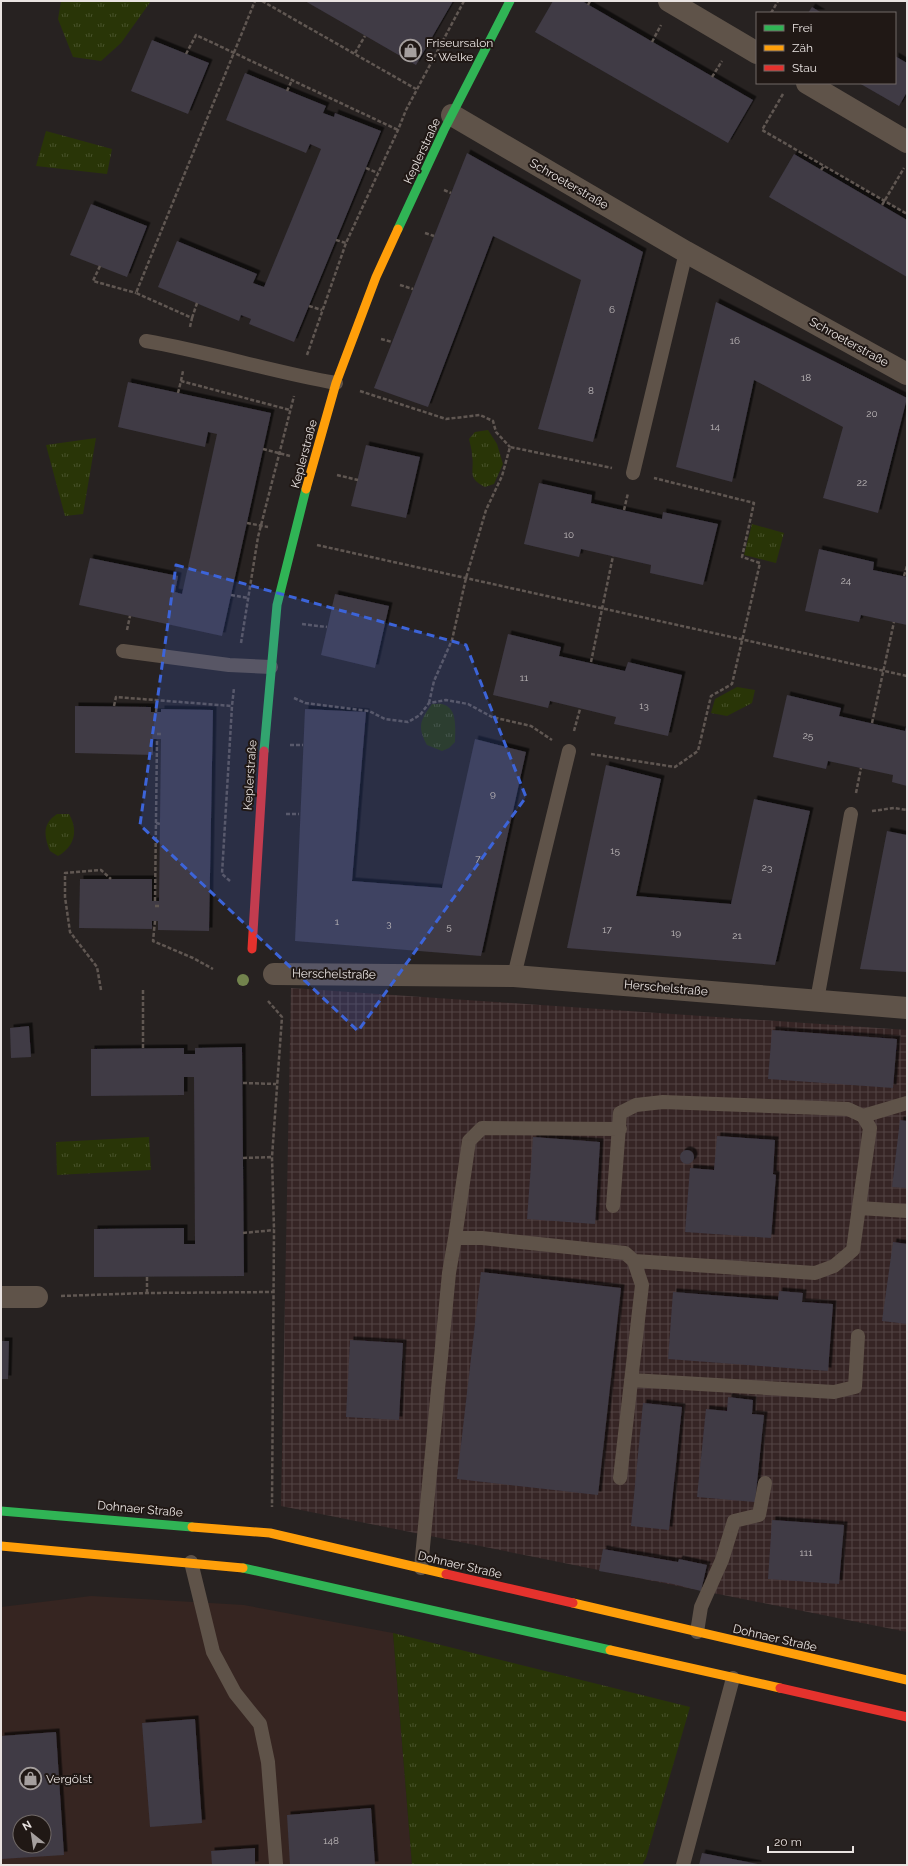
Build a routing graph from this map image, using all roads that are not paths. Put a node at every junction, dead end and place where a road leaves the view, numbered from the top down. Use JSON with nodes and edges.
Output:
{"nodes":[{"id":1,"x":510,"y":1,"type":"edge"},
{"id":2,"x":668,"y":1,"type":"edge"},
{"id":3,"x":756,"y":52,"type":"edge"},
{"id":4,"x":809,"y":84,"type":"edge"},
{"id":5,"x":452,"y":115,"type":"junction"},
{"id":6,"x":907,"y":142,"type":"edge"},
{"id":7,"x":686,"y":252,"type":"junction"},
{"id":8,"x":146,"y":341,"type":"dead end"},
{"id":9,"x":907,"y":374,"type":"edge"},
{"id":10,"x":336,"y":383,"type":"junction"},
{"id":11,"x":633,"y":473,"type":"road end"},
{"id":12,"x":123,"y":650,"type":"dead end"},
{"id":13,"x":271,"y":667,"type":"junction"},
{"id":14,"x":569,"y":751,"type":"road end"},
{"id":15,"x":851,"y":814,"type":"road end"},
{"id":16,"x":252,"y":949,"type":"dead end"},
{"id":17,"x":274,"y":974,"type":"dead end"},
{"id":18,"x":514,"y":976,"type":"junction"},
{"id":19,"x":817,"y":1000,"type":"junction"},
{"id":20,"x":907,"y":1008,"type":"edge"},
{"id":21,"x":907,"y":1103,"type":"edge"},
{"id":22,"x":863,"y":1116,"type":"junction"},
{"id":23,"x":620,"y":1129,"type":"junction"},
{"id":24,"x":613,"y":1206,"type":"dead end"},
{"id":25,"x":859,"y":1208,"type":"junction"},
{"id":26,"x":907,"y":1211,"type":"edge"},
{"id":27,"x":455,"y":1238,"type":"junction"},
{"id":28,"x":634,"y":1260,"type":"junction"},
{"id":29,"x":1,"y":1297,"type":"edge"},
{"id":30,"x":37,"y":1297,"type":"road end"},
{"id":31,"x":858,"y":1336,"type":"dead end"},
{"id":32,"x":631,"y":1380,"type":"junction"},
{"id":33,"x":620,"y":1478,"type":"dead end"},
{"id":34,"x":765,"y":1483,"type":"dead end"},
{"id":35,"x":1,"y":1511,"type":"edge"},
{"id":36,"x":1,"y":1546,"type":"edge"},
{"id":37,"x":191,"y":1562,"type":"junction"},
{"id":38,"x":420,"y":1568,"type":"junction"},
{"id":39,"x":697,"y":1632,"type":"junction"},
{"id":40,"x":733,"y":1678,"type":"junction"},
{"id":41,"x":907,"y":1680,"type":"edge"},
{"id":42,"x":907,"y":1717,"type":"edge"},
{"id":43,"x":276,"y":1864,"type":"edge"},
{"id":44,"x":683,"y":1865,"type":"edge"}],
"edges":[{"from":1,"to":5,"type":"main road","name":"Keplerstraße"},
{"from":2,"to":3,"type":"street"},
{"from":4,"to":6,"type":"street"},
{"from":5,"to":7,"type":"street","name":"Schroeterstraße"},
{"from":5,"to":10,"type":"main road","name":"Keplerstraße"},
{"from":7,"to":9,"type":"street","name":"Schroeterstraße"},
{"from":7,"to":11,"type":"lane"},
{"from":8,"to":10,"type":"lane"},
{"from":10,"to":13,"type":"main road","name":"Keplerstraße"},
{"from":12,"to":13,"type":"lane"},
{"from":13,"to":16,"type":"main road","name":"Keplerstraße"},
{"from":14,"to":18,"type":"lane"},
{"from":15,"to":19,"type":"lane"},
{"from":17,"to":18,"type":"street","name":"Herschelstraße"},
{"from":18,"to":19,"type":"street","name":"Herschelstraße"},
{"from":19,"to":20,"type":"street","name":"Herschelstraße"},
{"from":21,"to":22,"type":"lane"},
{"from":22,"to":23,"type":"lane"},
{"from":22,"to":25,"type":"lane"},
{"from":23,"to":24,"type":"lane"},
{"from":23,"to":27,"type":"lane"},
{"from":25,"to":26,"type":"lane"},
{"from":25,"to":28,"type":"lane"},
{"from":27,"to":28,"type":"lane"},
{"from":27,"to":38,"type":"lane"},
{"from":28,"to":32,"type":"lane"},
{"from":29,"to":30,"type":"street"},
{"from":31,"to":32,"type":"lane"},
{"from":32,"to":33,"type":"lane"},
{"from":34,"to":39,"type":"lane"},
{"from":35,"to":38,"type":"main road","name":"Dohnaer Straße"},
{"from":36,"to":37,"type":"main road"},
{"from":37,"to":40,"type":"main road"},
{"from":37,"to":43,"type":"lane"},
{"from":38,"to":39,"type":"main road","name":"Dohnaer Straße"},
{"from":39,"to":41,"type":"main road","name":"Dohnaer Straße"},
{"from":40,"to":42,"type":"main road"},
{"from":40,"to":44,"type":"lane"}]}
